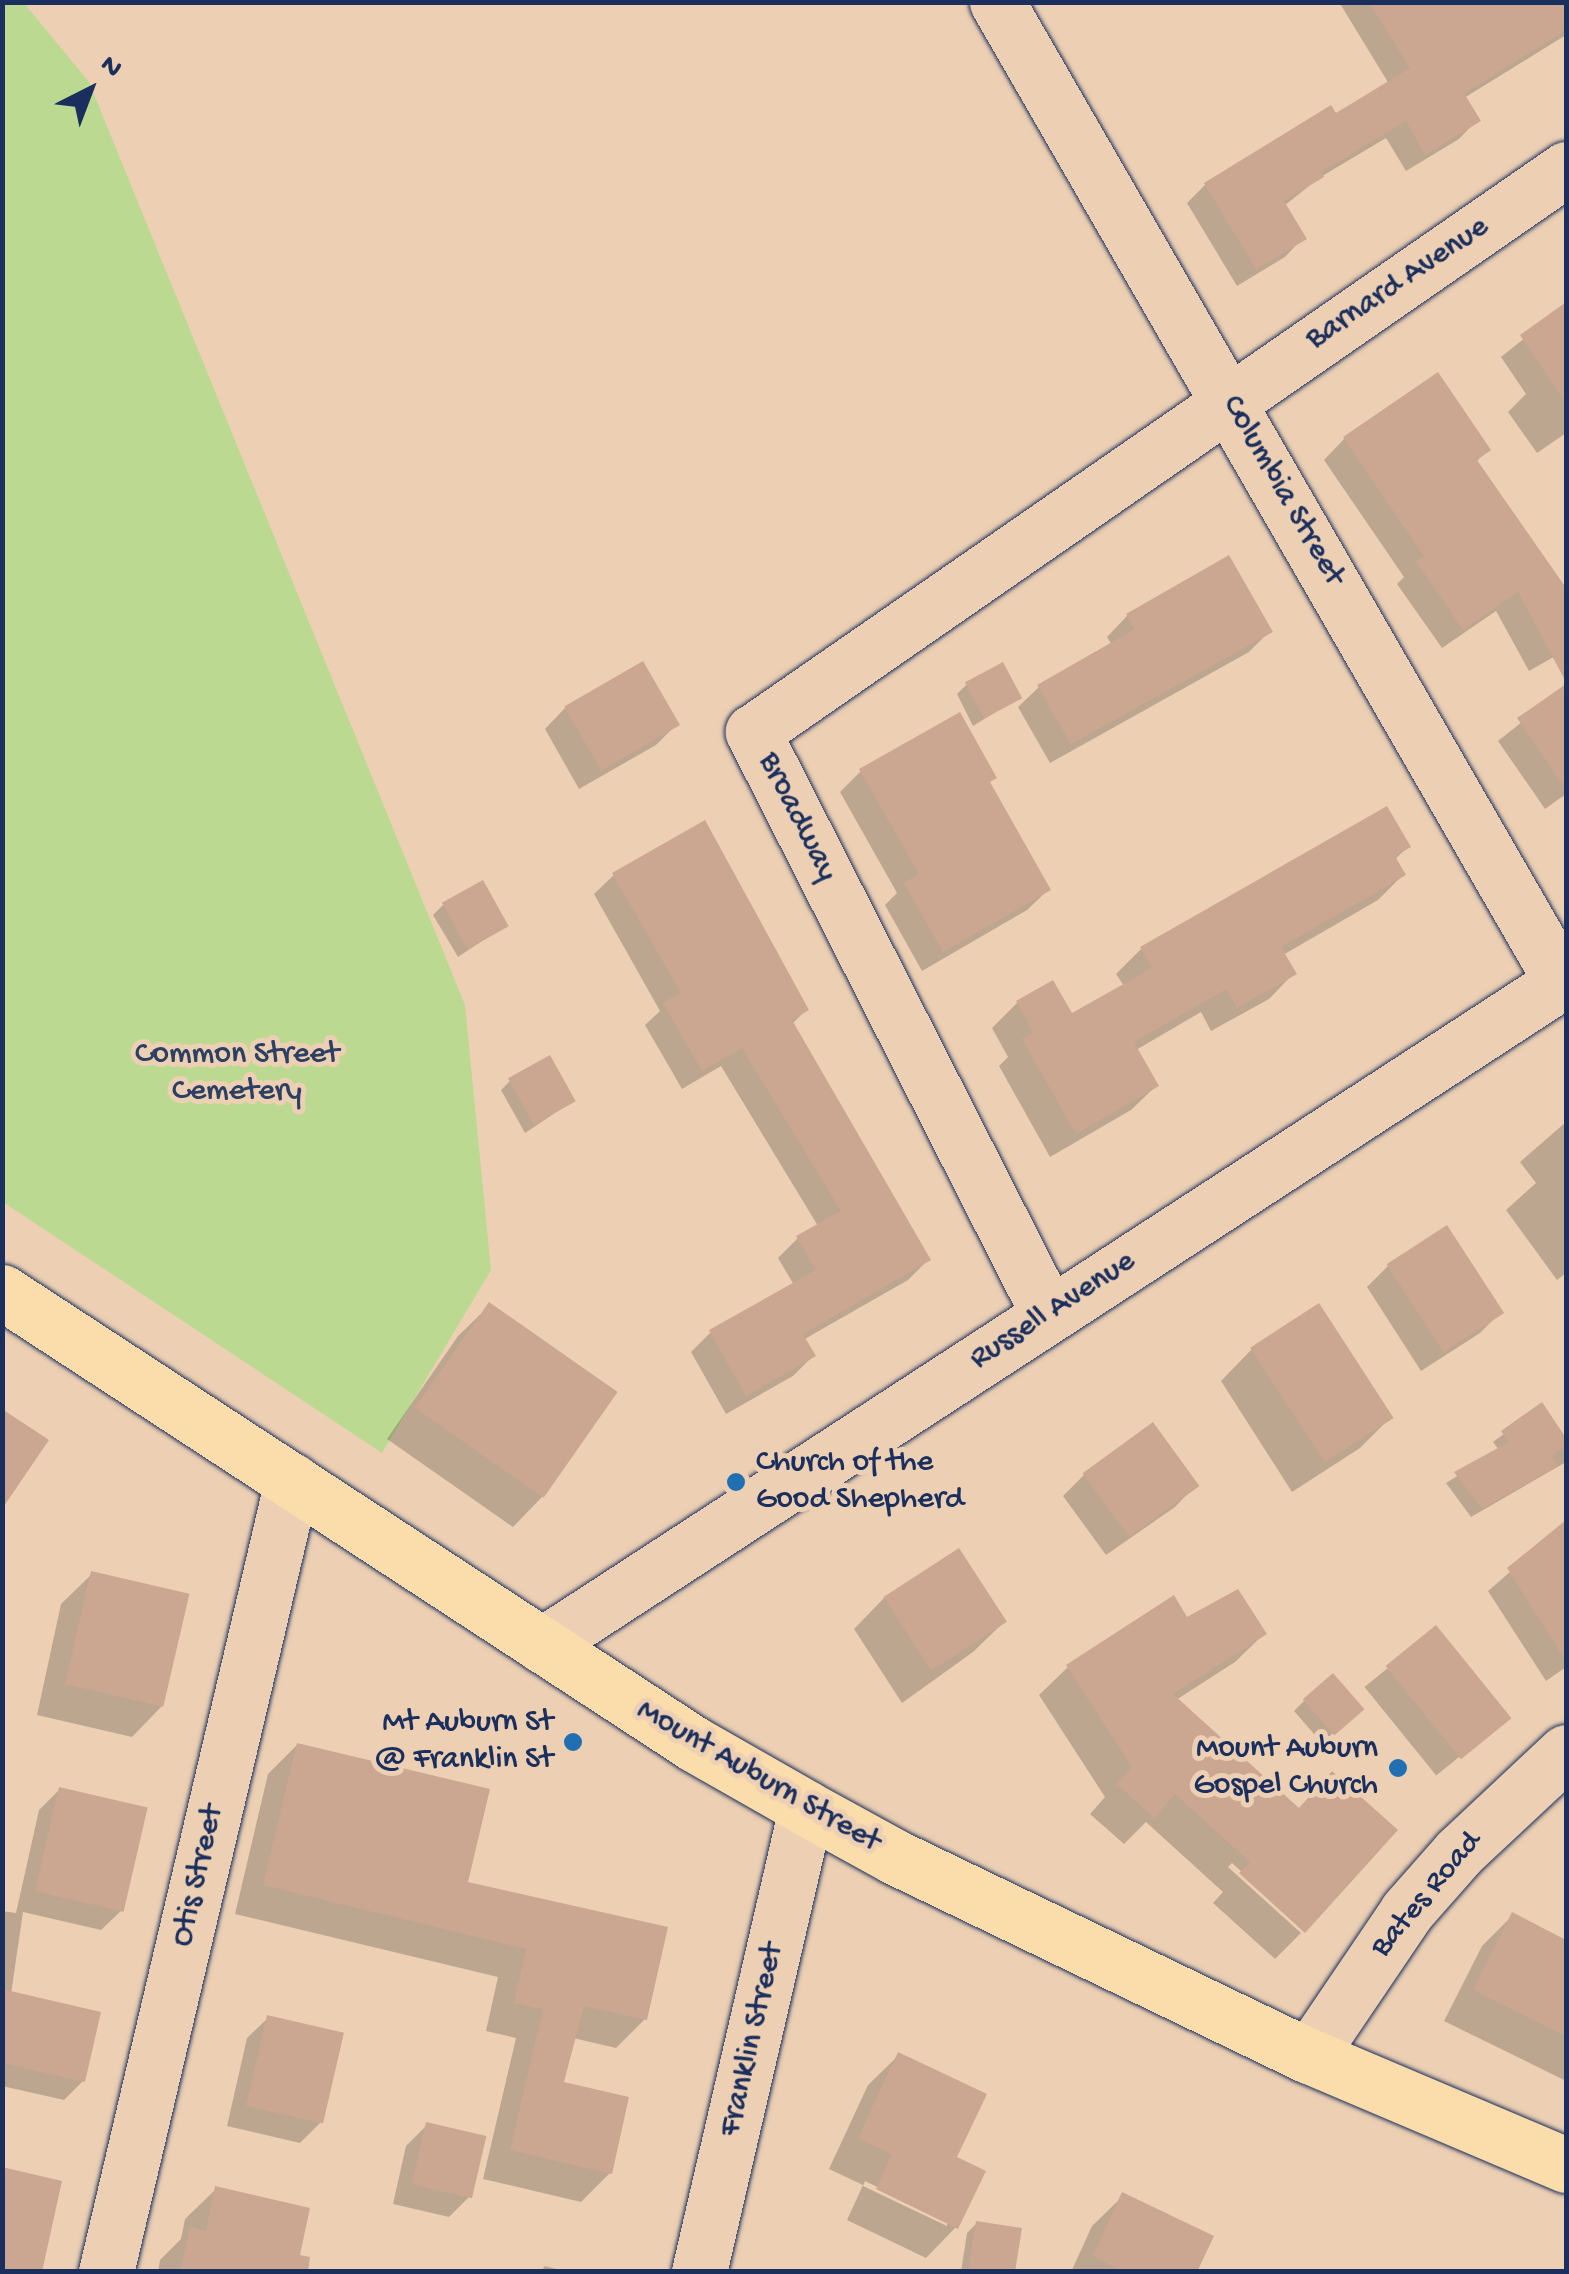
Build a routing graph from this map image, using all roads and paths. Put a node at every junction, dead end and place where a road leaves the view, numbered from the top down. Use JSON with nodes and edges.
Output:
{"nodes":[{"id":1,"x":997,"y":2,"type":"edge"},
{"id":2,"x":1566,"y":169,"type":"edge"},
{"id":3,"x":1230,"y":399,"type":"junction"},
{"id":4,"x":1564,"y":981,"type":"edge"},
{"id":5,"x":2,"y":1292,"type":"edge"},
{"id":6,"x":1048,"y":1313,"type":"junction"},
{"id":7,"x":292,"y":1481,"type":"junction"},
{"id":8,"x":542,"y":1645,"type":"junction"},
{"id":9,"x":1566,"y":1752,"type":"edge"},
{"id":10,"x":806,"y":1808,"type":"junction"},
{"id":11,"x":1309,"y":2056,"type":"junction"},
{"id":12,"x":1566,"y":2165,"type":"edge"},
{"id":13,"x":106,"y":2272,"type":"edge"},
{"id":14,"x":699,"y":2272,"type":"edge"}],
"edges":[{"from":1,"to":3,"type":"street","name":"Columbia Street"},
{"from":2,"to":3,"type":"street","name":"Barnard Avenue"},
{"from":3,"to":4,"type":"street","name":"Columbia Street"},
{"from":3,"to":6,"type":"street","name":"Broadway"},
{"from":4,"to":6,"type":"street","name":"Russell Avenue"},
{"from":5,"to":7,"type":"main road","name":"Mount Auburn Street"},
{"from":6,"to":8,"type":"street","name":"Russell Avenue"},
{"from":7,"to":8,"type":"main road","name":"Mount Auburn Street"},
{"from":7,"to":13,"type":"street","name":"Otis Street"},
{"from":8,"to":10,"type":"main road","name":"Mount Auburn Street"},
{"from":9,"to":11,"type":"street","name":"Bates Road"},
{"from":10,"to":11,"type":"main road","name":"Mount Auburn Street"},
{"from":10,"to":14,"type":"street","name":"Franklin Street"},
{"from":11,"to":12,"type":"main road","name":"Mount Auburn Street"}]}
